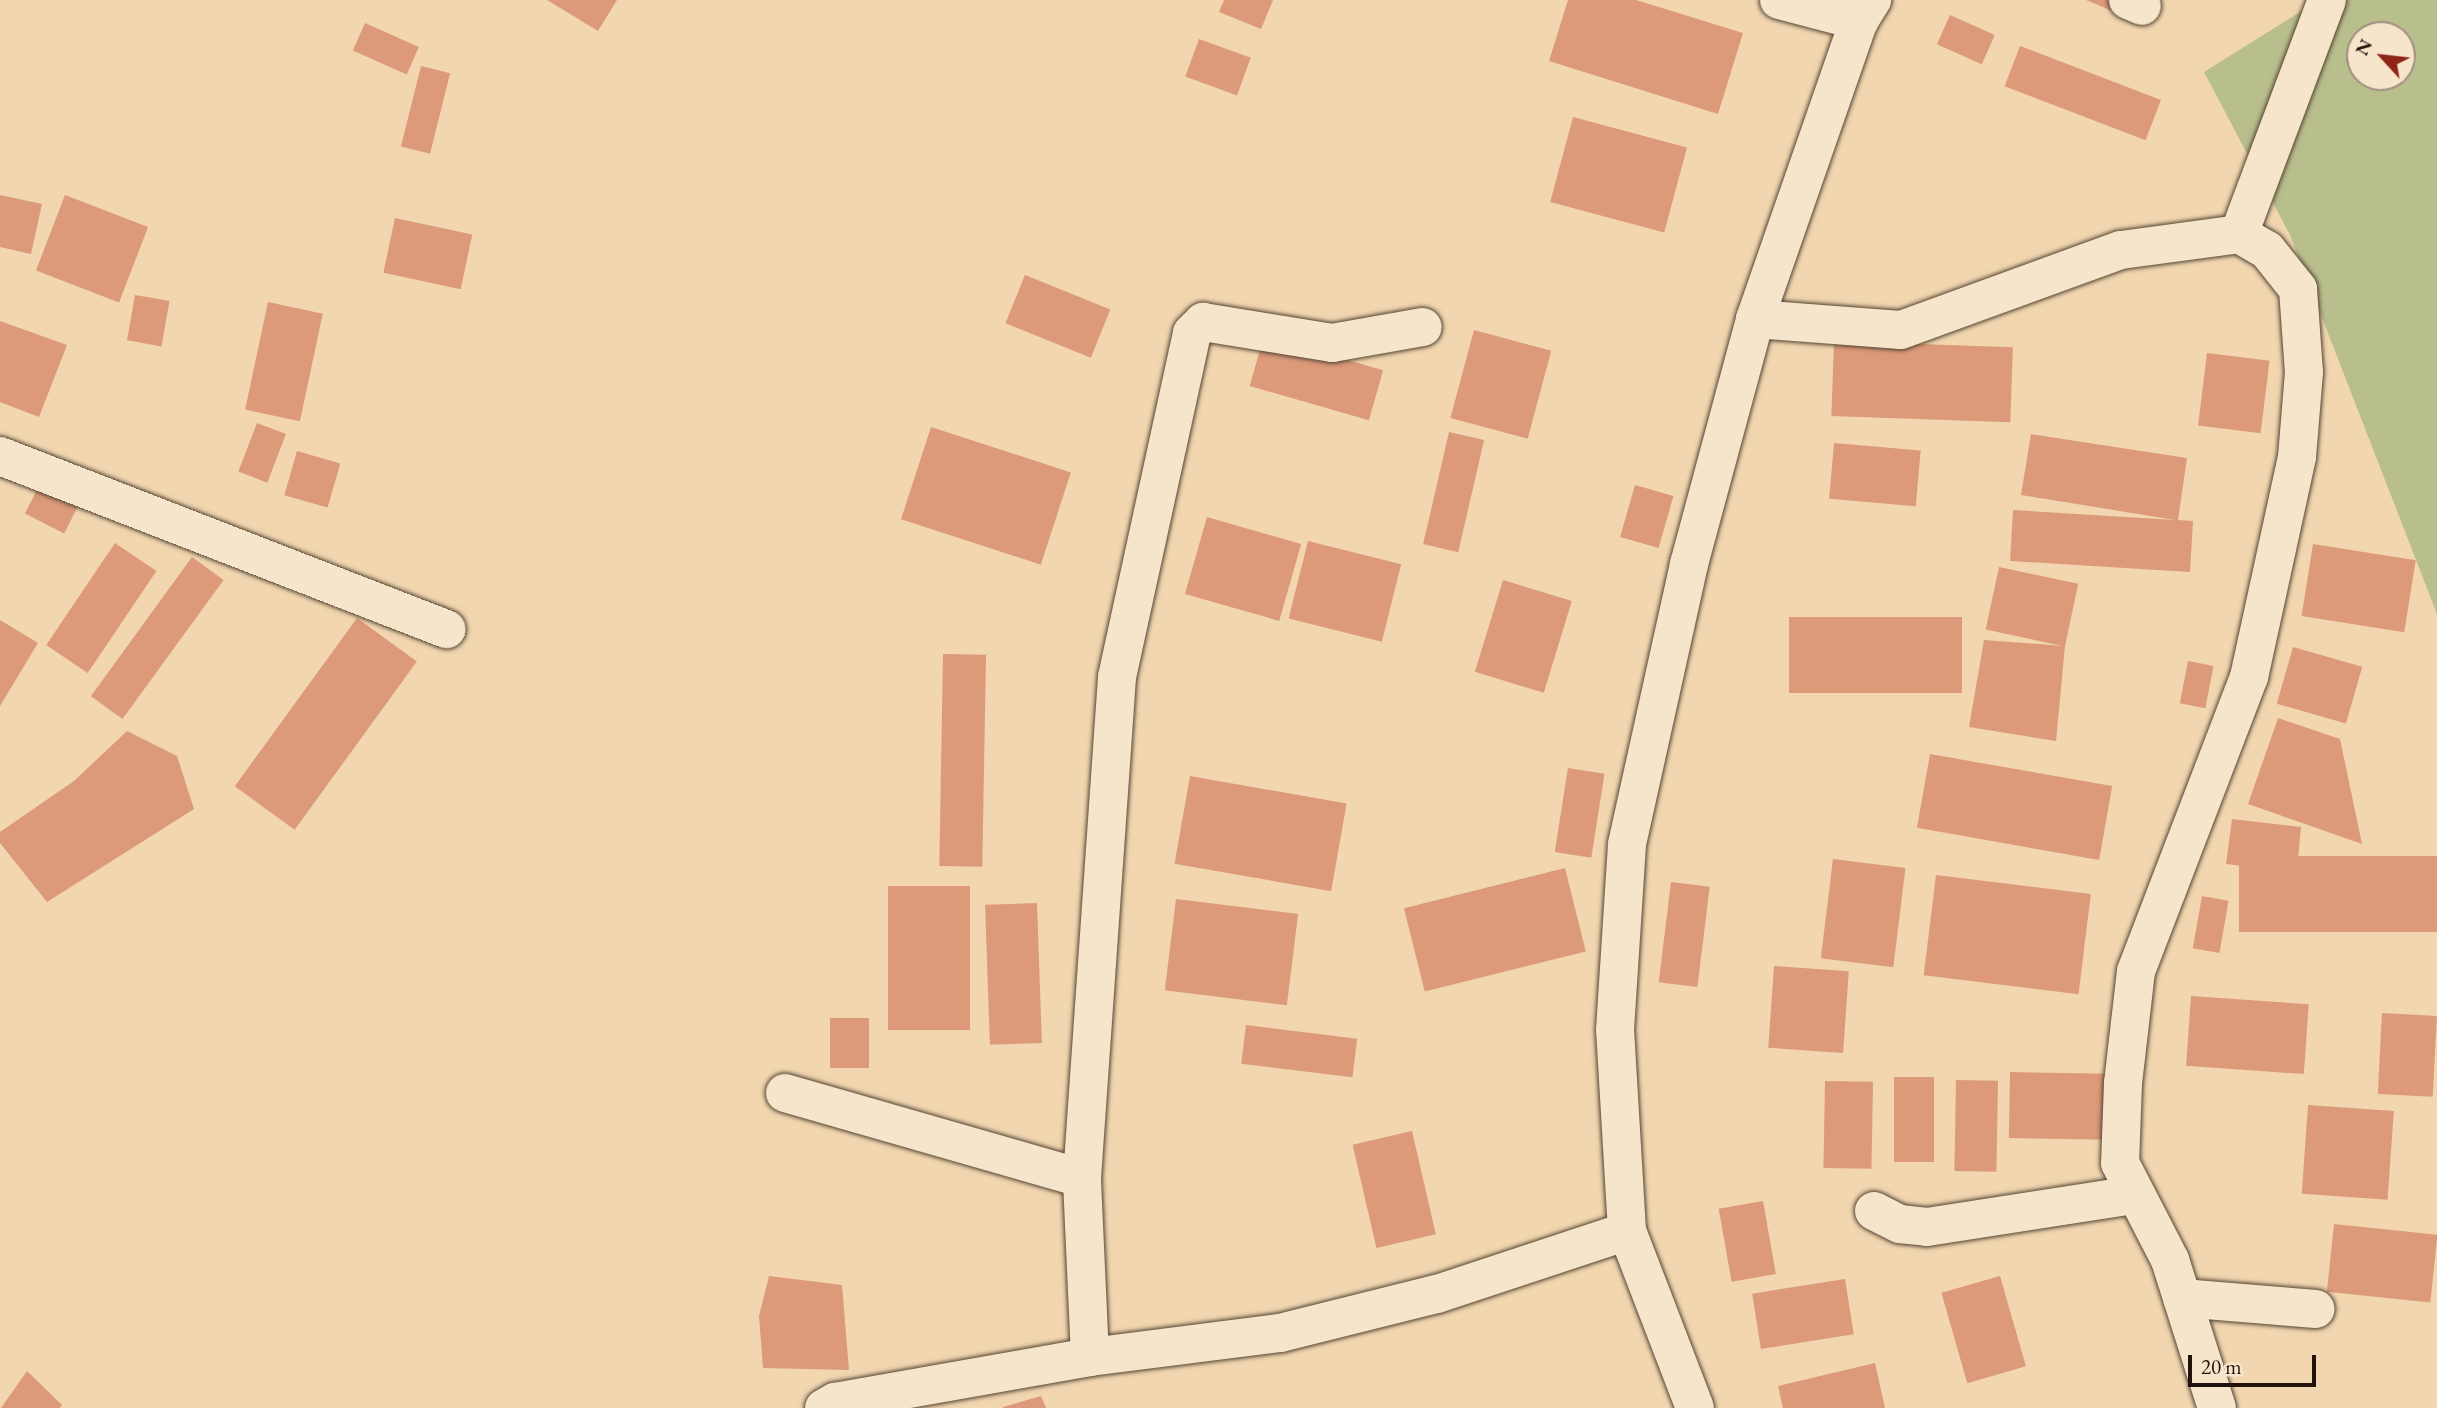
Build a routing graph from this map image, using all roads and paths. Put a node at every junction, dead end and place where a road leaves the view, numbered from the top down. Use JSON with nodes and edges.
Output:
{"nodes":[{"id":1,"x":1779,"y":0,"type":"edge"},
{"id":2,"x":2327,"y":0,"type":"edge"},
{"id":3,"x":1866,"y":10,"type":"edge"},
{"id":4,"x":2239,"y":233,"type":"junction"},
{"id":5,"x":1755,"y":319,"type":"junction"},
{"id":6,"x":1423,"y":327,"type":"dead end"},
{"id":7,"x":0,"y":457,"type":"edge"},
{"id":8,"x":447,"y":629,"type":"dead end"},
{"id":9,"x":785,"y":1093,"type":"dead end"},
{"id":10,"x":1082,"y":1178,"type":"junction"},
{"id":11,"x":2134,"y":1195,"type":"junction"},
{"id":12,"x":1874,"y":1210,"type":"dead end"},
{"id":13,"x":1627,"y":1231,"type":"junction"},
{"id":14,"x":2182,"y":1298,"type":"junction"},
{"id":15,"x":2316,"y":1309,"type":"dead end"},
{"id":16,"x":1090,"y":1357,"type":"junction"},
{"id":17,"x":824,"y":1408,"type":"edge"},
{"id":18,"x":1695,"y":1408,"type":"edge"},
{"id":19,"x":2217,"y":1408,"type":"edge"}],
"edges":[{"from":1,"to":3,"type":"street"},
{"from":2,"to":4,"type":"street"},
{"from":3,"to":5,"type":"street"},
{"from":4,"to":5,"type":"street"},
{"from":4,"to":11,"type":"street"},
{"from":5,"to":13,"type":"street"},
{"from":6,"to":10,"type":"street"},
{"from":7,"to":8,"type":"street"},
{"from":9,"to":10,"type":"street"},
{"from":10,"to":16,"type":"street"},
{"from":11,"to":12,"type":"street"},
{"from":11,"to":14,"type":"street"},
{"from":13,"to":16,"type":"street"},
{"from":13,"to":18,"type":"street"},
{"from":14,"to":15,"type":"street"},
{"from":14,"to":19,"type":"street"},
{"from":16,"to":17,"type":"street"}]}
